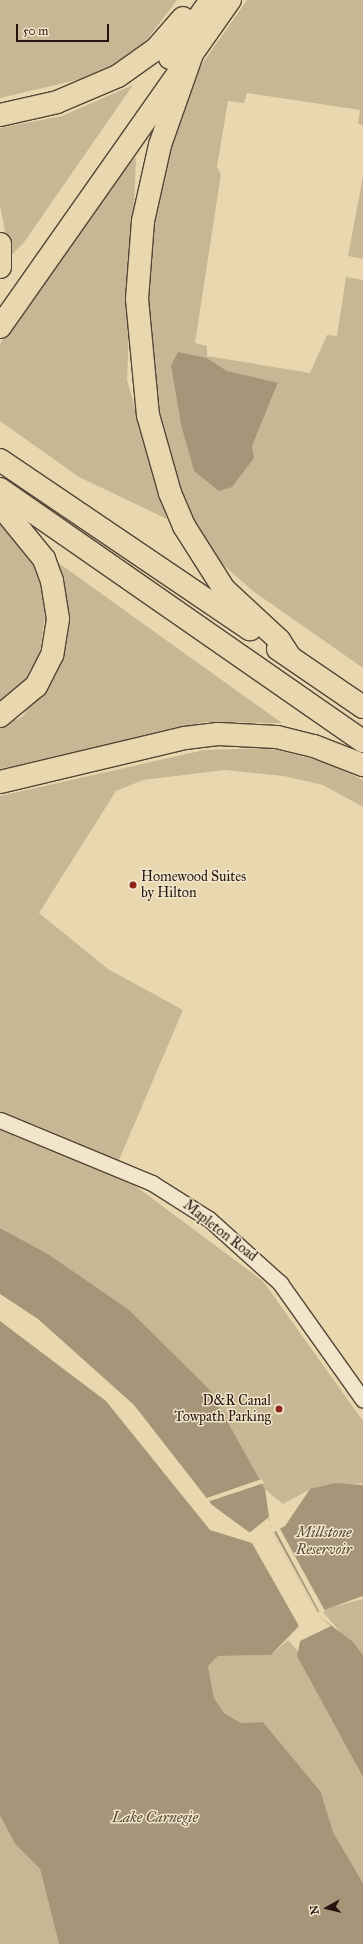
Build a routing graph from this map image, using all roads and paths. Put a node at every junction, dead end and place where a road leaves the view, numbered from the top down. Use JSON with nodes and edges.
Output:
{"nodes":[{"id":1,"x":197,"y":0,"type":"edge"},
{"id":2,"x":211,"y":0,"type":"edge"},
{"id":3,"x":230,"y":0,"type":"edge"},
{"id":4,"x":192,"y":54,"type":"junction"},
{"id":5,"x":0,"y":115,"type":"edge"},
{"id":6,"x":0,"y":244,"type":"edge"},
{"id":7,"x":0,"y":267,"type":"edge"},
{"id":8,"x":0,"y":304,"type":"edge"},
{"id":9,"x":0,"y":327,"type":"edge"},
{"id":10,"x":0,"y":460,"type":"edge"},
{"id":11,"x":0,"y":489,"type":"edge"},
{"id":12,"x":0,"y":505,"type":"edge"},
{"id":13,"x":290,"y":657,"type":"junction"},
{"id":14,"x":363,"y":707,"type":"edge"},
{"id":15,"x":0,"y":716,"type":"edge"},
{"id":16,"x":363,"y":741,"type":"edge"},
{"id":17,"x":363,"y":766,"type":"edge"},
{"id":18,"x":0,"y":782,"type":"edge"},
{"id":19,"x":0,"y":1120,"type":"edge"},
{"id":20,"x":363,"y":1400,"type":"edge"}],
"edges":[{"from":1,"to":5,"type":"highway"},
{"from":2,"to":8,"type":"highway"},
{"from":3,"to":4,"type":"highway"},
{"from":4,"to":9,"type":"highway"},
{"from":4,"to":13,"type":"highway"},
{"from":6,"to":7,"type":"highway"},
{"from":10,"to":13,"type":"highway"},
{"from":11,"to":16,"type":"highway"},
{"from":12,"to":15,"type":"highway"},
{"from":13,"to":14,"type":"highway"},
{"from":17,"to":18,"type":"highway"},
{"from":19,"to":20,"type":"street","name":"Mapleton Road"}]}
